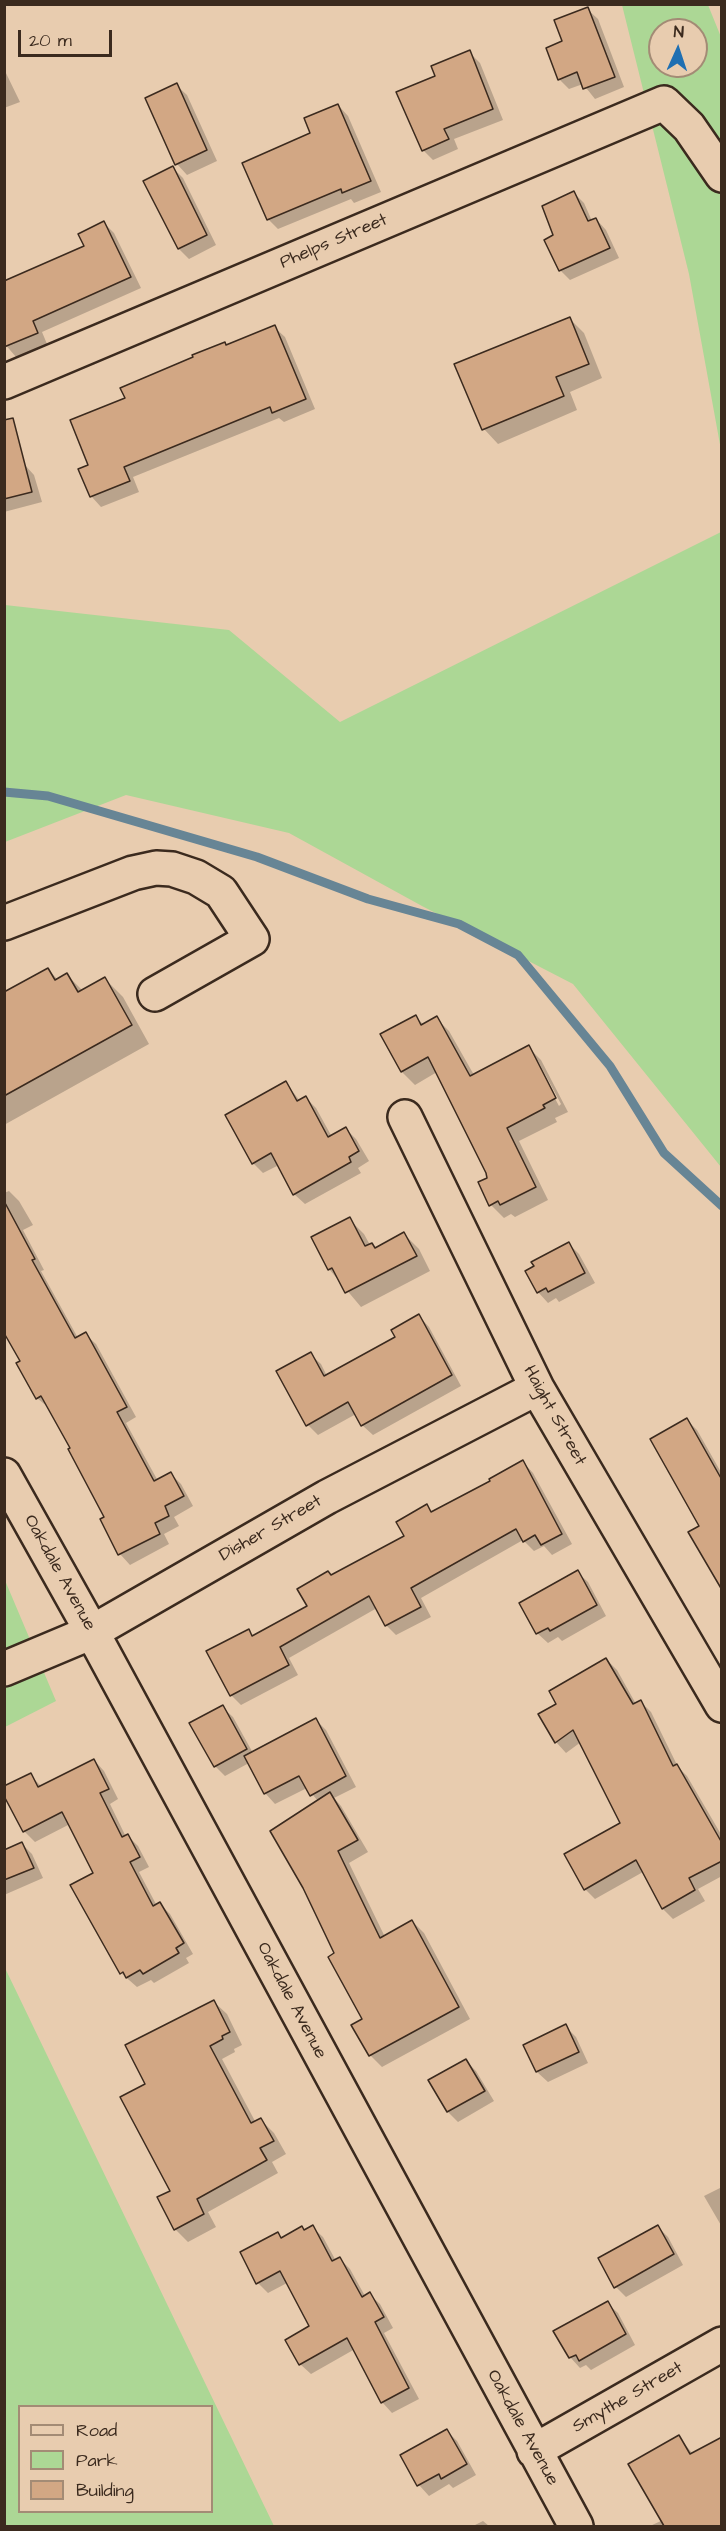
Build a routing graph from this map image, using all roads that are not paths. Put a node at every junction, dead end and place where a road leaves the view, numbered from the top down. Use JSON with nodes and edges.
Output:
{"nodes":[{"id":1,"x":722,"y":175,"type":"edge"},
{"id":2,"x":4,"y":382,"type":"edge"},
{"id":3,"x":4,"y":923,"type":"edge"},
{"id":4,"x":155,"y":994,"type":"dead end"},
{"id":5,"x":405,"y":1117,"type":"dead end"},
{"id":6,"x":537,"y":1388,"type":"junction"},
{"id":7,"x":4,"y":1475,"type":"edge"},
{"id":8,"x":92,"y":1632,"type":"junction"},
{"id":9,"x":4,"y":1669,"type":"edge"},
{"id":10,"x":722,"y":1704,"type":"edge"},
{"id":11,"x":722,"y":2344,"type":"edge"},
{"id":12,"x":534,"y":2451,"type":"junction"},
{"id":13,"x":576,"y":2526,"type":"edge"}],
"edges":[{"from":1,"to":2,"type":"street","name":"Phelps Street"},
{"from":3,"to":4,"type":"street"},
{"from":5,"to":6,"type":"street","name":"Haight Street"},
{"from":6,"to":8,"type":"street","name":"Disher Street"},
{"from":6,"to":10,"type":"street","name":"Haight Street"},
{"from":7,"to":8,"type":"street","name":"Oakdale Avenue"},
{"from":8,"to":9,"type":"street","name":"Disher Street"},
{"from":8,"to":12,"type":"street","name":"Oakdale Avenue"},
{"from":11,"to":12,"type":"street","name":"Smythe Street"},
{"from":12,"to":13,"type":"street","name":"Oakdale Avenue"}]}
